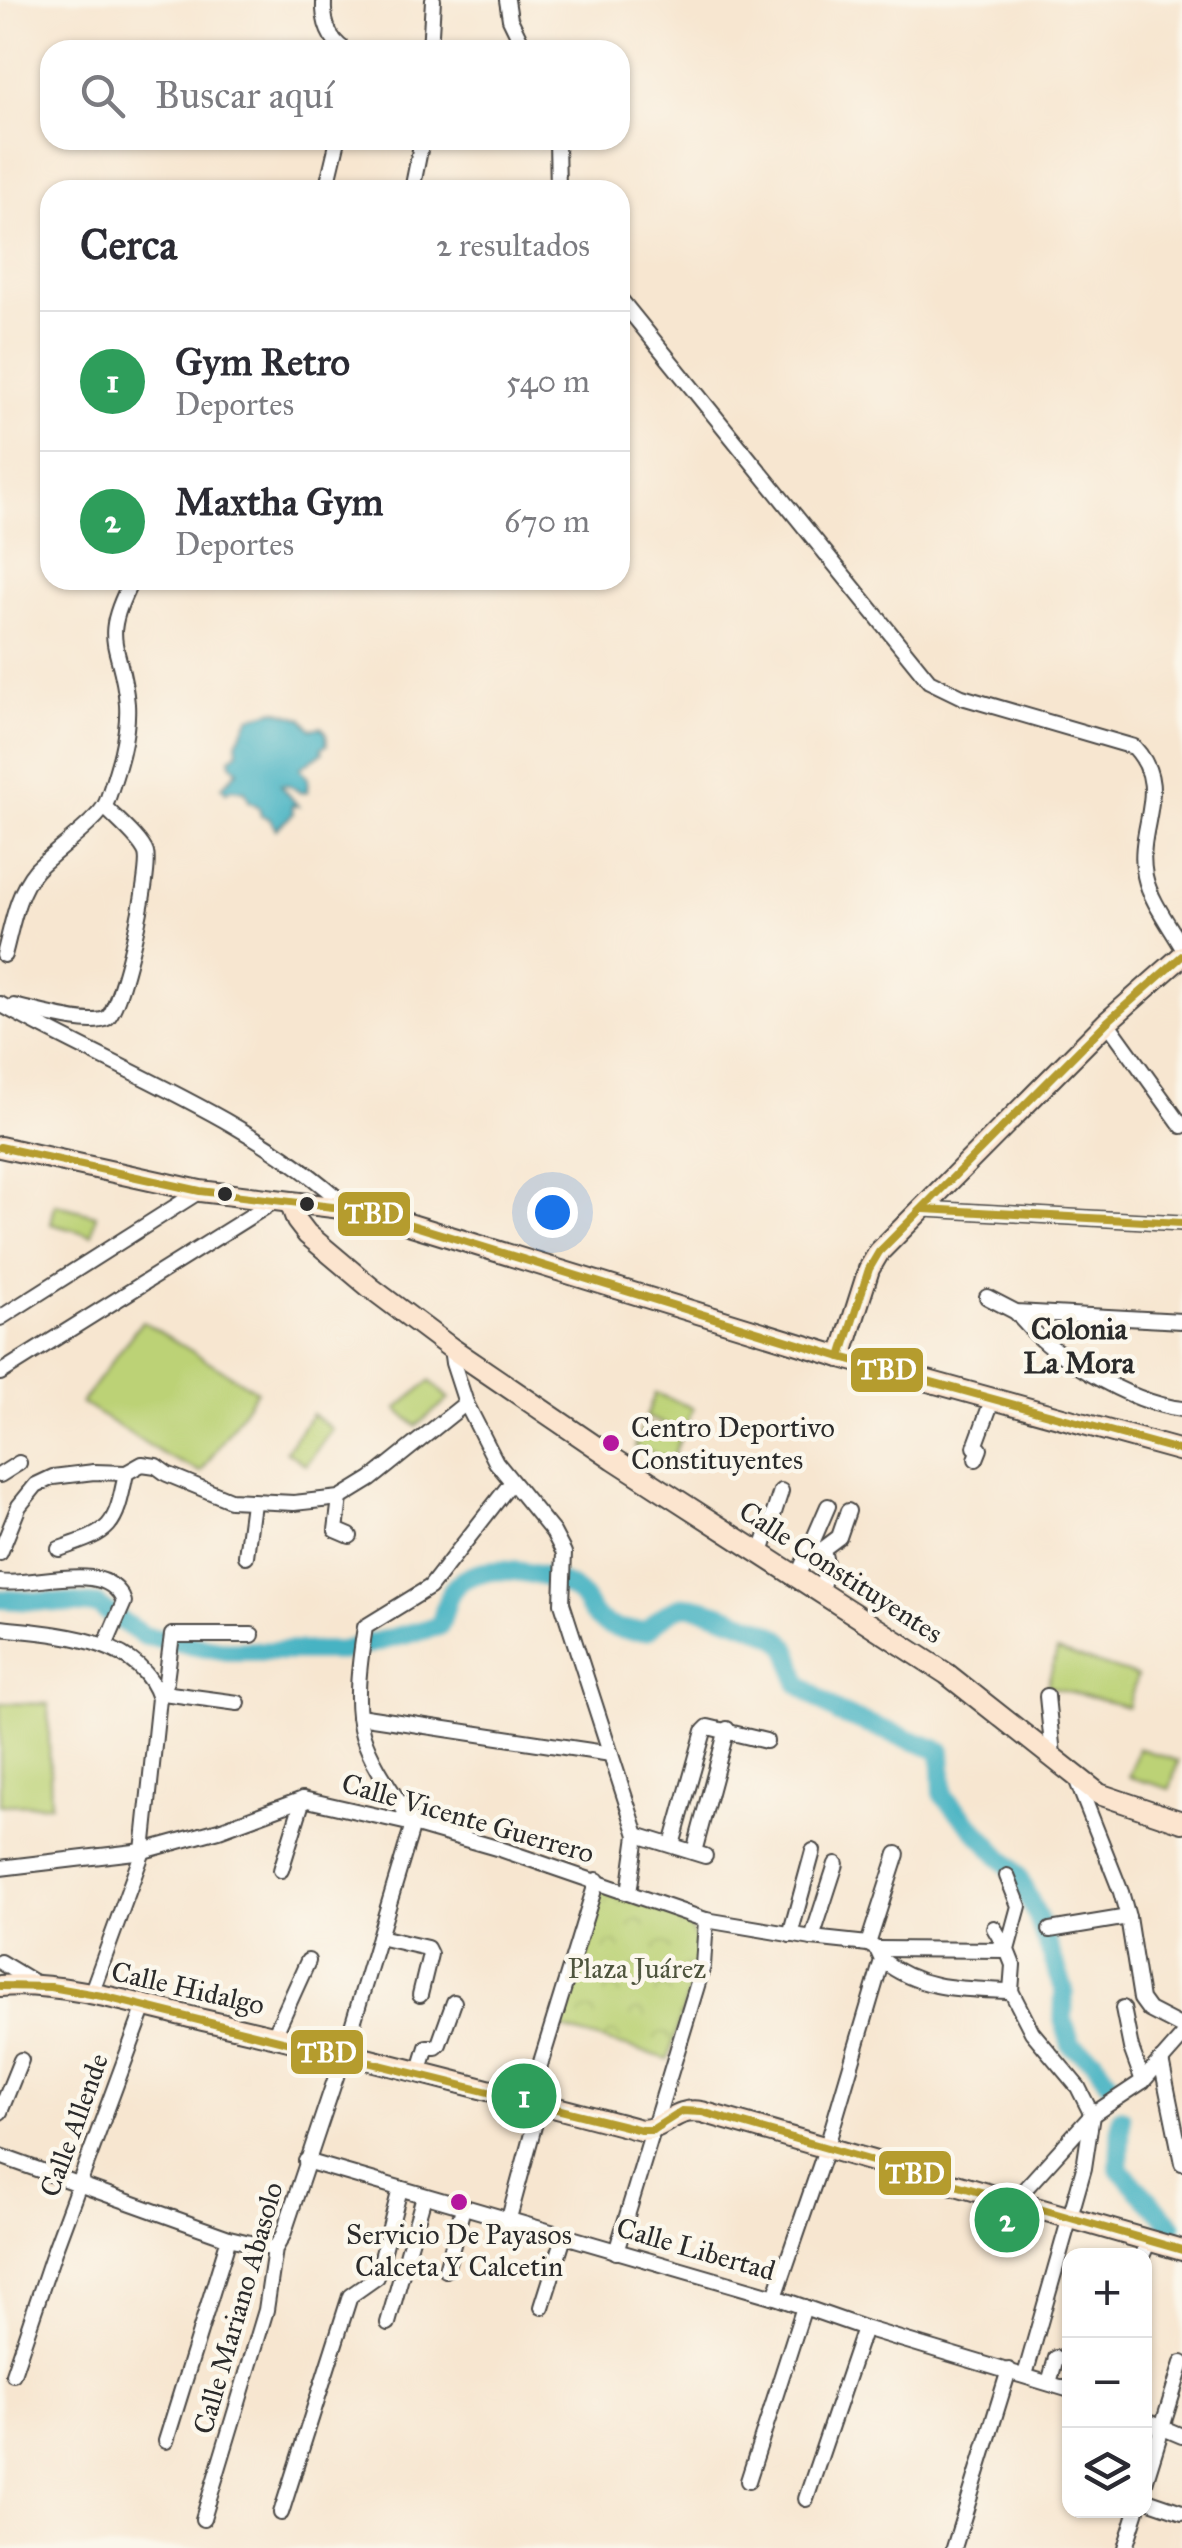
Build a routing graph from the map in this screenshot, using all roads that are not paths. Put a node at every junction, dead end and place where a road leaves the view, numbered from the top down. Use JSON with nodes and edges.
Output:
{"nodes":[{"id":1,"x":324,"y":0,"type":"edge"},
{"id":2,"x":434,"y":0,"type":"edge"},
{"id":3,"x":507,"y":0,"type":"edge"},
{"id":4,"x":334,"y":40,"type":"edge"},
{"id":5,"x":431,"y":40,"type":"edge"},
{"id":6,"x":520,"y":40,"type":"edge"},
{"id":7,"x":336,"y":150,"type":"edge"},
{"id":8,"x":420,"y":150,"type":"edge"},
{"id":9,"x":557,"y":150,"type":"edge"},
{"id":10,"x":328,"y":180,"type":"edge"},
{"id":11,"x":414,"y":180,"type":"edge"},
{"id":12,"x":558,"y":180,"type":"edge"},
{"id":13,"x":630,"y":311,"type":"edge"},
{"id":14,"x":127,"y":590,"type":"edge"},
{"id":15,"x":105,"y":807,"type":"junction"},
{"id":16,"x":1182,"y":947,"type":"edge"},
{"id":17,"x":4,"y":955,"type":"dead end"},
{"id":18,"x":1182,"y":956,"type":"edge"},
{"id":19,"x":0,"y":1003,"type":"edge"},
{"id":20,"x":1107,"y":1022,"type":"junction"},
{"id":21,"x":1182,"y":1126,"type":"edge"},
{"id":22,"x":0,"y":1147,"type":"edge"},
{"id":23,"x":200,"y":1191,"type":"junction"},
{"id":24,"x":282,"y":1203,"type":"junction"},
{"id":25,"x":346,"y":1208,"type":"junction"},
{"id":26,"x":924,"y":1209,"type":"junction"},
{"id":27,"x":1182,"y":1222,"type":"edge"},
{"id":28,"x":987,"y":1297,"type":"dead end"},
{"id":29,"x":1016,"y":1312,"type":"junction"},
{"id":30,"x":0,"y":1318,"type":"edge"},
{"id":31,"x":1182,"y":1321,"type":"edge"},
{"id":32,"x":452,"y":1348,"type":"junction"},
{"id":33,"x":841,"y":1357,"type":"junction"},
{"id":34,"x":0,"y":1372,"type":"edge"},
{"id":35,"x":993,"y":1398,"type":"junction"},
{"id":36,"x":466,"y":1403,"type":"junction"},
{"id":37,"x":1182,"y":1408,"type":"edge"},
{"id":38,"x":1182,"y":1452,"type":"edge"},
{"id":39,"x":976,"y":1459,"type":"dead end"},
{"id":40,"x":19,"y":1463,"type":"dead end"},
{"id":41,"x":126,"y":1473,"type":"junction"},
{"id":42,"x":0,"y":1475,"type":"edge"},
{"id":43,"x":512,"y":1482,"type":"junction"},
{"id":44,"x":782,"y":1491,"type":"dead end"},
{"id":45,"x":340,"y":1498,"type":"junction"},
{"id":46,"x":253,"y":1503,"type":"junction"},
{"id":47,"x":828,"y":1506,"type":"dead end"},
{"id":48,"x":848,"y":1512,"type":"dead end"},
{"id":49,"x":350,"y":1536,"type":"dead end"},
{"id":50,"x":59,"y":1549,"type":"dead end"},
{"id":51,"x":0,"y":1553,"type":"edge"},
{"id":52,"x":761,"y":1553,"type":"junction"},
{"id":53,"x":246,"y":1556,"type":"dead end"},
{"id":54,"x":798,"y":1575,"type":"junction"},
{"id":55,"x":0,"y":1582,"type":"edge"},
{"id":56,"x":820,"y":1590,"type":"junction"},
{"id":57,"x":0,"y":1628,"type":"edge"},
{"id":58,"x":252,"y":1635,"type":"dead end"},
{"id":59,"x":105,"y":1646,"type":"junction"},
{"id":60,"x":161,"y":1695,"type":"junction"},
{"id":61,"x":1047,"y":1696,"type":"dead end"},
{"id":62,"x":238,"y":1702,"type":"dead end"},
{"id":63,"x":359,"y":1716,"type":"junction"},
{"id":64,"x":727,"y":1730,"type":"junction"},
{"id":65,"x":766,"y":1741,"type":"dead end"},
{"id":66,"x":612,"y":1754,"type":"junction"},
{"id":67,"x":1053,"y":1755,"type":"junction"},
{"id":68,"x":1074,"y":1775,"type":"junction"},
{"id":69,"x":303,"y":1800,"type":"junction"},
{"id":70,"x":1182,"y":1822,"type":"edge"},
{"id":71,"x":413,"y":1824,"type":"junction"},
{"id":72,"x":637,"y":1836,"type":"junction"},
{"id":73,"x":672,"y":1844,"type":"junction"},
{"id":74,"x":144,"y":1851,"type":"junction"},
{"id":75,"x":813,"y":1851,"type":"dead end"},
{"id":76,"x":897,"y":1854,"type":"dead end"},
{"id":77,"x":836,"y":1864,"type":"dead end"},
{"id":78,"x":0,"y":1868,"type":"edge"},
{"id":79,"x":280,"y":1870,"type":"dead end"},
{"id":80,"x":1008,"y":1876,"type":"dead end"},
{"id":81,"x":596,"y":1880,"type":"junction"},
{"id":82,"x":630,"y":1893,"type":"junction"},
{"id":83,"x":1128,"y":1918,"type":"junction"},
{"id":84,"x":706,"y":1920,"type":"junction"},
{"id":85,"x":994,"y":1928,"type":"dead end"},
{"id":86,"x":1050,"y":1930,"type":"dead end"},
{"id":87,"x":790,"y":1935,"type":"junction"},
{"id":88,"x":380,"y":1936,"type":"junction"},
{"id":89,"x":812,"y":1938,"type":"junction"},
{"id":90,"x":1006,"y":1950,"type":"junction"},
{"id":91,"x":876,"y":1951,"type":"junction"},
{"id":92,"x":308,"y":1961,"type":"dead end"},
{"id":93,"x":0,"y":1962,"type":"edge"},
{"id":94,"x":35,"y":1983,"type":"junction"},
{"id":95,"x":0,"y":1986,"type":"edge"},
{"id":96,"x":1011,"y":1991,"type":"junction"},
{"id":97,"x":91,"y":1994,"type":"junction"},
{"id":98,"x":420,"y":1994,"type":"dead end"},
{"id":99,"x":454,"y":2002,"type":"dead end"},
{"id":100,"x":144,"y":2006,"type":"junction"},
{"id":101,"x":1124,"y":2008,"type":"dead end"},
{"id":102,"x":1182,"y":2027,"type":"edge"},
{"id":103,"x":274,"y":2036,"type":"junction"},
{"id":104,"x":1182,"y":2037,"type":"edge"},
{"id":105,"x":344,"y":2053,"type":"junction"},
{"id":106,"x":21,"y":2060,"type":"dead end"},
{"id":107,"x":1161,"y":2060,"type":"junction"},
{"id":108,"x":419,"y":2073,"type":"junction"},
{"id":109,"x":1143,"y":2081,"type":"junction"},
{"id":110,"x":534,"y":2102,"type":"junction"},
{"id":111,"x":0,"y":2112,"type":"edge"},
{"id":112,"x":1092,"y":2116,"type":"junction"},
{"id":113,"x":652,"y":2130,"type":"junction"},
{"id":114,"x":827,"y":2146,"type":"junction"},
{"id":115,"x":0,"y":2157,"type":"edge"},
{"id":116,"x":306,"y":2161,"type":"junction"},
{"id":117,"x":1182,"y":2163,"type":"edge"},
{"id":118,"x":79,"y":2187,"type":"junction"},
{"id":119,"x":400,"y":2188,"type":"junction"},
{"id":120,"x":424,"y":2196,"type":"junction"},
{"id":121,"x":1015,"y":2200,"type":"junction"},
{"id":122,"x":463,"y":2208,"type":"junction"},
{"id":123,"x":1069,"y":2216,"type":"junction"},
{"id":124,"x":508,"y":2222,"type":"junction"},
{"id":125,"x":564,"y":2237,"type":"junction"},
{"id":126,"x":229,"y":2238,"type":"junction"},
{"id":127,"x":276,"y":2248,"type":"junction"},
{"id":128,"x":1146,"y":2248,"type":"edge"},
{"id":129,"x":1152,"y":2248,"type":"edge"},
{"id":130,"x":1182,"y":2250,"type":"edge"},
{"id":131,"x":616,"y":2252,"type":"junction"},
{"id":132,"x":446,"y":2270,"type":"dead end"},
{"id":133,"x":775,"y":2297,"type":"junction"},
{"id":134,"x":542,"y":2306,"type":"dead end"},
{"id":135,"x":804,"y":2307,"type":"junction"},
{"id":136,"x":388,"y":2323,"type":"dead end"},
{"id":137,"x":864,"y":2328,"type":"junction"},
{"id":138,"x":1056,"y":2358,"type":"dead end"},
{"id":139,"x":1182,"y":2363,"type":"edge"},
{"id":140,"x":1017,"y":2373,"type":"junction"},
{"id":141,"x":13,"y":2374,"type":"dead end"},
{"id":142,"x":1049,"y":2382,"type":"junction"},
{"id":143,"x":1062,"y":2387,"type":"edge"},
{"id":144,"x":1152,"y":2423,"type":"edge"},
{"id":145,"x":1164,"y":2428,"type":"junction"},
{"id":146,"x":1182,"y":2436,"type":"edge"},
{"id":147,"x":166,"y":2441,"type":"dead end"},
{"id":148,"x":1152,"y":2463,"type":"edge"},
{"id":149,"x":748,"y":2481,"type":"dead end"},
{"id":150,"x":806,"y":2499,"type":"dead end"},
{"id":151,"x":1152,"y":2502,"type":"edge"},
{"id":152,"x":281,"y":2512,"type":"dead end"},
{"id":153,"x":1182,"y":2512,"type":"edge"},
{"id":154,"x":1134,"y":2518,"type":"edge"},
{"id":155,"x":203,"y":2519,"type":"dead end"},
{"id":156,"x":954,"y":2548,"type":"edge"},
{"id":157,"x":1125,"y":2548,"type":"edge"}],
"edges":[{"from":1,"to":4,"type":"street"},
{"from":2,"to":5,"type":"street"},
{"from":3,"to":6,"type":"street"},
{"from":7,"to":10,"type":"street"},
{"from":8,"to":11,"type":"street"},
{"from":9,"to":12,"type":"street"},
{"from":13,"to":16,"type":"street"},
{"from":14,"to":15,"type":"street"},
{"from":15,"to":17,"type":"street"},
{"from":15,"to":19,"type":"street"},
{"from":18,"to":20,"type":"main road"},
{"from":19,"to":25,"type":"street"},
{"from":20,"to":21,"type":"street"},
{"from":20,"to":26,"type":"main road"},
{"from":22,"to":23,"type":"main road"},
{"from":23,"to":24,"type":"main road"},
{"from":23,"to":30,"type":"street"},
{"from":24,"to":25,"type":"main road"},
{"from":24,"to":32,"type":"main road","name":"Calle Constituyentes"},
{"from":24,"to":34,"type":"street"},
{"from":25,"to":33,"type":"main road"},
{"from":26,"to":27,"type":"street"},
{"from":26,"to":33,"type":"main road"},
{"from":28,"to":29,"type":"street"},
{"from":29,"to":31,"type":"street"},
{"from":29,"to":37,"type":"street"},
{"from":32,"to":36,"type":"street"},
{"from":32,"to":52,"type":"main road","name":"Calle Constituyentes"},
{"from":33,"to":35,"type":"main road"},
{"from":35,"to":38,"type":"main road"},
{"from":35,"to":39,"type":"street"},
{"from":36,"to":43,"type":"street"},
{"from":36,"to":45,"type":"street"},
{"from":40,"to":42,"type":"street"},
{"from":41,"to":46,"type":"street"},
{"from":41,"to":50,"type":"street"},
{"from":41,"to":51,"type":"street"},
{"from":43,"to":63,"type":"street"},
{"from":43,"to":66,"type":"street"},
{"from":44,"to":52,"type":"street"},
{"from":45,"to":46,"type":"street"},
{"from":45,"to":49,"type":"street"},
{"from":46,"to":53,"type":"street"},
{"from":47,"to":54,"type":"street"},
{"from":48,"to":56,"type":"street"},
{"from":52,"to":54,"type":"main road","name":"Calle Constituyentes"},
{"from":54,"to":56,"type":"main road","name":"Calle Constituyentes"},
{"from":55,"to":59,"type":"street"},
{"from":56,"to":67,"type":"main road","name":"Calle Constituyentes"},
{"from":57,"to":59,"type":"street"},
{"from":58,"to":60,"type":"street"},
{"from":59,"to":60,"type":"street"},
{"from":60,"to":62,"type":"street"},
{"from":60,"to":74,"type":"street"},
{"from":61,"to":67,"type":"street"},
{"from":63,"to":66,"type":"street"},
{"from":63,"to":71,"type":"street"},
{"from":64,"to":65,"type":"street"},
{"from":64,"to":73,"type":"street"},
{"from":64,"to":73,"type":"street"},
{"from":66,"to":72,"type":"street"},
{"from":67,"to":68,"type":"main road","name":"Calle Constituyentes"},
{"from":68,"to":70,"type":"main road","name":"Calle Constituyentes"},
{"from":68,"to":83,"type":"street"},
{"from":69,"to":71,"type":"street","name":"Calle Vicente Guerrero"},
{"from":69,"to":74,"type":"street","name":"Calle Vicente Guerrero"},
{"from":69,"to":79,"type":"street"},
{"from":71,"to":81,"type":"street","name":"Calle Vicente Guerrero"},
{"from":71,"to":88,"type":"street","name":"Calle Mariano Abasolo"},
{"from":72,"to":73,"type":"street"},
{"from":72,"to":82,"type":"street"},
{"from":74,"to":78,"type":"street","name":"Calle Vicente Guerrero"},
{"from":74,"to":97,"type":"street"},
{"from":75,"to":87,"type":"street"},
{"from":76,"to":91,"type":"street"},
{"from":77,"to":89,"type":"street"},
{"from":80,"to":90,"type":"street"},
{"from":81,"to":82,"type":"street","name":"Calle Vicente Guerrero"},
{"from":81,"to":110,"type":"street"},
{"from":82,"to":84,"type":"street","name":"Calle Vicente Guerrero"},
{"from":83,"to":86,"type":"street"},
{"from":83,"to":102,"type":"street"},
{"from":84,"to":87,"type":"street","name":"Calle Vicente Guerrero"},
{"from":84,"to":113,"type":"street"},
{"from":85,"to":90,"type":"street"},
{"from":87,"to":89,"type":"street","name":"Calle Vicente Guerrero"},
{"from":88,"to":98,"type":"street"},
{"from":88,"to":105,"type":"street","name":"Calle Mariano Abasolo"},
{"from":89,"to":91,"type":"street","name":"Calle Vicente Guerrero"},
{"from":90,"to":91,"type":"street","name":"Calle Vicente Guerrero"},
{"from":90,"to":96,"type":"street"},
{"from":91,"to":96,"type":"street"},
{"from":91,"to":114,"type":"street"},
{"from":92,"to":103,"type":"street"},
{"from":93,"to":94,"type":"street"},
{"from":94,"to":95,"type":"main road","name":"Calle Hidalgo"},
{"from":94,"to":97,"type":"main road","name":"Calle Hidalgo"},
{"from":96,"to":112,"type":"street"},
{"from":97,"to":100,"type":"main road","name":"Calle Hidalgo"},
{"from":99,"to":108,"type":"street"},
{"from":100,"to":103,"type":"main road","name":"Calle Hidalgo"},
{"from":100,"to":118,"type":"street","name":"Calle Allende"},
{"from":101,"to":109,"type":"street"},
{"from":103,"to":105,"type":"main road","name":"Calle Hidalgo"},
{"from":104,"to":107,"type":"street"},
{"from":105,"to":108,"type":"main road","name":"Calle Hidalgo"},
{"from":105,"to":116,"type":"street","name":"Calle Mariano Abasolo"},
{"from":106,"to":111,"type":"street"},
{"from":107,"to":109,"type":"street"},
{"from":107,"to":117,"type":"street"},
{"from":108,"to":110,"type":"main road","name":"Calle Hidalgo"},
{"from":109,"to":112,"type":"street"},
{"from":110,"to":113,"type":"main road","name":"Calle Hidalgo"},
{"from":110,"to":124,"type":"street"},
{"from":112,"to":121,"type":"street"},
{"from":112,"to":123,"type":"street"},
{"from":113,"to":114,"type":"main road"},
{"from":113,"to":131,"type":"street"},
{"from":114,"to":121,"type":"main road"},
{"from":114,"to":133,"type":"street"},
{"from":115,"to":118,"type":"street"},
{"from":116,"to":119,"type":"street","name":"Calle Libertad"},
{"from":116,"to":127,"type":"street","name":"Calle Mariano Abasolo"},
{"from":118,"to":126,"type":"street"},
{"from":118,"to":141,"type":"street","name":"Calle Allende"},
{"from":119,"to":120,"type":"street","name":"Calle Libertad"},
{"from":119,"to":152,"type":"street"},
{"from":120,"to":122,"type":"street","name":"Calle Libertad"},
{"from":120,"to":136,"type":"street"},
{"from":121,"to":123,"type":"main road"},
{"from":122,"to":124,"type":"street","name":"Calle Libertad"},
{"from":122,"to":132,"type":"street"},
{"from":123,"to":128,"type":"main road"},
{"from":123,"to":140,"type":"street"},
{"from":124,"to":125,"type":"street","name":"Calle Libertad"},
{"from":125,"to":131,"type":"street","name":"Calle Libertad"},
{"from":125,"to":134,"type":"street"},
{"from":126,"to":127,"type":"street"},
{"from":126,"to":147,"type":"street"},
{"from":127,"to":155,"type":"street","name":"Calle Mariano Abasolo"},
{"from":129,"to":130,"type":"main road"},
{"from":131,"to":133,"type":"street","name":"Calle Libertad"},
{"from":133,"to":135,"type":"street","name":"Calle Libertad"},
{"from":135,"to":137,"type":"street","name":"Calle Libertad"},
{"from":135,"to":149,"type":"street"},
{"from":137,"to":140,"type":"street","name":"Calle Libertad"},
{"from":137,"to":150,"type":"street"},
{"from":138,"to":142,"type":"street"},
{"from":139,"to":145,"type":"street"},
{"from":140,"to":142,"type":"street","name":"Calle Libertad"},
{"from":140,"to":156,"type":"street"},
{"from":142,"to":143,"type":"street","name":"Calle Libertad"},
{"from":144,"to":145,"type":"street"},
{"from":145,"to":146,"type":"street"},
{"from":145,"to":148,"type":"street"},
{"from":151,"to":153,"type":"street"},
{"from":154,"to":157,"type":"street"}]}
